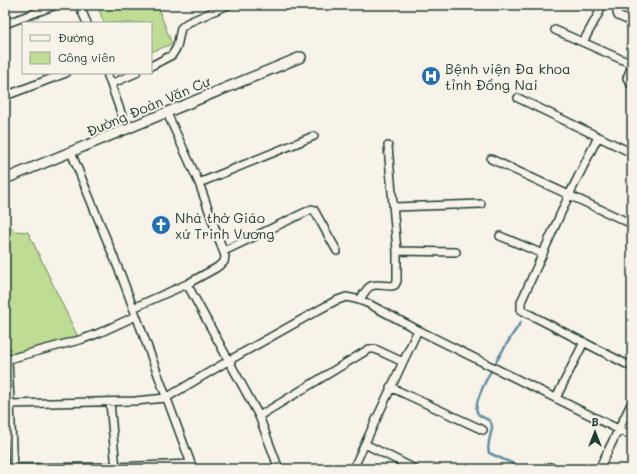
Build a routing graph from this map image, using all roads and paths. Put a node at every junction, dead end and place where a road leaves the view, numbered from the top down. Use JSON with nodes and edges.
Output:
{"nodes":[{"id":1,"x":56,"y":5,"type":"edge"},
{"id":2,"x":79,"y":5,"type":"edge"},
{"id":3,"x":228,"y":5,"type":"edge"},
{"id":4,"x":621,"y":5,"type":"edge"},
{"id":5,"x":600,"y":11,"type":"dead end"},
{"id":6,"x":87,"y":22,"type":"edge"},
{"id":7,"x":632,"y":22,"type":"edge"},
{"id":8,"x":5,"y":24,"type":"edge"},
{"id":9,"x":555,"y":30,"type":"dead end"},
{"id":10,"x":583,"y":42,"type":"junction"},
{"id":11,"x":301,"y":57,"type":"dead end"},
{"id":12,"x":152,"y":65,"type":"edge"},
{"id":13,"x":632,"y":65,"type":"edge"},
{"id":14,"x":63,"y":74,"type":"edge"},
{"id":15,"x":107,"y":74,"type":"edge"},
{"id":16,"x":134,"y":74,"type":"edge"},
{"id":17,"x":112,"y":84,"type":"junction"},
{"id":18,"x":632,"y":86,"type":"edge"},
{"id":19,"x":5,"y":96,"type":"edge"},
{"id":20,"x":518,"y":98,"type":"dead end"},
{"id":21,"x":167,"y":113,"type":"junction"},
{"id":22,"x":127,"y":130,"type":"junction"},
{"id":23,"x":314,"y":136,"type":"dead end"},
{"id":24,"x":598,"y":137,"type":"junction"},
{"id":25,"x":388,"y":146,"type":"dead end"},
{"id":26,"x":71,"y":152,"type":"junction"},
{"id":27,"x":632,"y":153,"type":"edge"},
{"id":28,"x":491,"y":159,"type":"dead end"},
{"id":29,"x":5,"y":179,"type":"edge"},
{"id":30,"x":199,"y":183,"type":"junction"},
{"id":31,"x":569,"y":195,"type":"junction"},
{"id":32,"x":482,"y":204,"type":"dead end"},
{"id":33,"x":394,"y":207,"type":"junction"},
{"id":34,"x":632,"y":224,"type":"edge"},
{"id":35,"x":500,"y":236,"type":"dead end"},
{"id":36,"x":224,"y":251,"type":"junction"},
{"id":37,"x":397,"y":251,"type":"junction"},
{"id":38,"x":337,"y":252,"type":"dead end"},
{"id":39,"x":456,"y":252,"type":"dead end"},
{"id":40,"x":542,"y":254,"type":"junction"},
{"id":41,"x":187,"y":284,"type":"junction"},
{"id":42,"x":360,"y":300,"type":"junction"},
{"id":43,"x":134,"y":312,"type":"junction"},
{"id":44,"x":418,"y":330,"type":"junction"},
{"id":45,"x":584,"y":342,"type":"junction"},
{"id":46,"x":6,"y":360,"type":"edge"},
{"id":47,"x":228,"y":361,"type":"junction"},
{"id":48,"x":403,"y":362,"type":"junction"},
{"id":49,"x":632,"y":367,"type":"edge"},
{"id":50,"x":390,"y":387,"type":"junction"},
{"id":51,"x":166,"y":398,"type":"junction"},
{"id":52,"x":556,"y":398,"type":"junction"},
{"id":53,"x":110,"y":402,"type":"junction"},
{"id":54,"x":632,"y":402,"type":"edge"},
{"id":55,"x":10,"y":404,"type":"junction"},
{"id":56,"x":259,"y":416,"type":"junction"},
{"id":57,"x":619,"y":429,"type":"junction"},
{"id":58,"x":483,"y":430,"type":"dead end"},
{"id":59,"x":632,"y":436,"type":"edge"},
{"id":60,"x":365,"y":444,"type":"junction"},
{"id":61,"x":192,"y":466,"type":"edge"},
{"id":62,"x":115,"y":468,"type":"edge"},
{"id":63,"x":10,"y":469,"type":"edge"},
{"id":64,"x":279,"y":469,"type":"edge"},
{"id":65,"x":353,"y":469,"type":"edge"},
{"id":66,"x":415,"y":469,"type":"edge"},
{"id":67,"x":600,"y":469,"type":"edge"}],
"edges":[{"from":1,"to":8,"type":"street"},
{"from":2,"to":6,"type":"street"},
{"from":3,"to":12,"type":"street"},
{"from":4,"to":7,"type":"street"},
{"from":5,"to":10,"type":"street"},
{"from":9,"to":10,"type":"street"},
{"from":10,"to":13,"type":"street"},
{"from":11,"to":21,"type":"street","name":"Đường Đoàn Văn Cự"},
{"from":13,"to":18,"type":"street"},
{"from":14,"to":19,"type":"street"},
{"from":15,"to":17,"type":"street"},
{"from":16,"to":17,"type":"street"},
{"from":17,"to":22,"type":"street"},
{"from":20,"to":24,"type":"street"},
{"from":21,"to":22,"type":"street","name":"Đường Đoàn Văn Cự"},
{"from":21,"to":30,"type":"street"},
{"from":22,"to":26,"type":"street","name":"Đường Đoàn Văn Cự"},
{"from":23,"to":30,"type":"street"},
{"from":24,"to":27,"type":"street"},
{"from":24,"to":31,"type":"street"},
{"from":25,"to":33,"type":"street"},
{"from":26,"to":29,"type":"street","name":"Đường Đoàn Văn Cự"},
{"from":26,"to":43,"type":"street"},
{"from":28,"to":31,"type":"street"},
{"from":30,"to":36,"type":"street"},
{"from":31,"to":34,"type":"street"},
{"from":31,"to":40,"type":"street"},
{"from":32,"to":33,"type":"street"},
{"from":33,"to":37,"type":"street"},
{"from":35,"to":40,"type":"street"},
{"from":36,"to":38,"type":"street"},
{"from":36,"to":41,"type":"street"},
{"from":37,"to":39,"type":"street"},
{"from":37,"to":42,"type":"street"},
{"from":40,"to":45,"type":"street"},
{"from":41,"to":43,"type":"street"},
{"from":41,"to":47,"type":"street"},
{"from":42,"to":44,"type":"street"},
{"from":42,"to":47,"type":"street"},
{"from":43,"to":46,"type":"street"},
{"from":43,"to":51,"type":"street"},
{"from":44,"to":48,"type":"street"},
{"from":44,"to":52,"type":"street"},
{"from":45,"to":49,"type":"street"},
{"from":45,"to":52,"type":"street"},
{"from":46,"to":55,"type":"street"},
{"from":47,"to":51,"type":"street"},
{"from":47,"to":56,"type":"street"},
{"from":48,"to":50,"type":"street"},
{"from":48,"to":56,"type":"street"},
{"from":50,"to":58,"type":"street"},
{"from":50,"to":60,"type":"street"},
{"from":51,"to":53,"type":"street"},
{"from":51,"to":61,"type":"street"},
{"from":52,"to":57,"type":"street"},
{"from":53,"to":55,"type":"street"},
{"from":53,"to":62,"type":"street"},
{"from":54,"to":57,"type":"street"},
{"from":55,"to":63,"type":"street"},
{"from":56,"to":64,"type":"street"},
{"from":57,"to":59,"type":"street"},
{"from":57,"to":67,"type":"street"},
{"from":60,"to":65,"type":"street"},
{"from":60,"to":66,"type":"street"},
{"from":61,"to":62,"type":"street"},
{"from":62,"to":63,"type":"street"}]}
